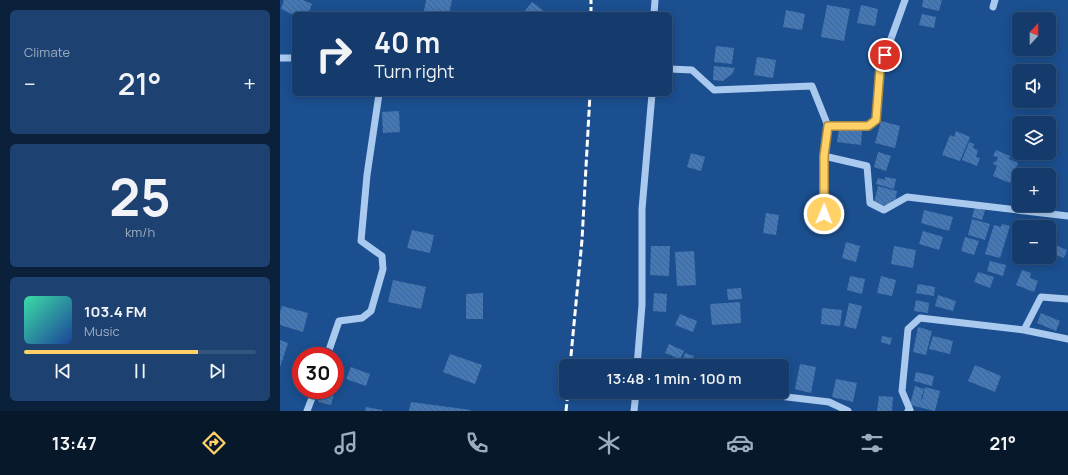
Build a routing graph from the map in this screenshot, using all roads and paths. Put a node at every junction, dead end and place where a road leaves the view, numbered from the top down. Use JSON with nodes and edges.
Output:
{"nodes":[{"id":1,"x":655,"y":0,"type":"edge"},
{"id":2,"x":905,"y":0,"type":"edge"},
{"id":3,"x":654,"y":12,"type":"edge"},
{"id":4,"x":280,"y":58,"type":"edge"},
{"id":5,"x":292,"y":58,"type":"edge"},
{"id":6,"x":672,"y":69,"type":"edge"},
{"id":7,"x":379,"y":96,"type":"edge"},
{"id":8,"x":652,"y":96,"type":"edge"},
{"id":9,"x":828,"y":126,"type":"junction"},
{"id":10,"x":824,"y":156,"type":"junction"},
{"id":11,"x":824,"y":214,"type":"dead end"},
{"id":12,"x":1068,"y":216,"type":"edge"},
{"id":13,"x":1068,"y":299,"type":"edge"},
{"id":14,"x":1024,"y":330,"type":"junction"},
{"id":15,"x":1068,"y":339,"type":"edge"},
{"id":16,"x":330,"y":347,"type":"edge"},
{"id":17,"x":638,"y":359,"type":"edge"},
{"id":18,"x":789,"y":397,"type":"edge"},
{"id":19,"x":312,"y":399,"type":"edge"},
{"id":20,"x":635,"y":399,"type":"edge"},
{"id":21,"x":307,"y":411,"type":"edge"},
{"id":22,"x":634,"y":411,"type":"edge"},
{"id":23,"x":848,"y":411,"type":"edge"},
{"id":24,"x":853,"y":411,"type":"edge"},
{"id":25,"x":908,"y":411,"type":"edge"}],
"edges":[{"from":1,"to":3,"type":"street"},
{"from":2,"to":9,"type":"street"},
{"from":4,"to":5,"type":"street"},
{"from":6,"to":9,"type":"street"},
{"from":7,"to":16,"type":"street"},
{"from":8,"to":17,"type":"street"},
{"from":9,"to":10,"type":"street"},
{"from":10,"to":11,"type":"street"},
{"from":10,"to":12,"type":"street"},
{"from":13,"to":14,"type":"street"},
{"from":14,"to":15,"type":"street"},
{"from":14,"to":25,"type":"street"},
{"from":18,"to":23,"type":"street"},
{"from":19,"to":21,"type":"street"},
{"from":20,"to":22,"type":"street"},
{"from":23,"to":24,"type":"street"}]}
